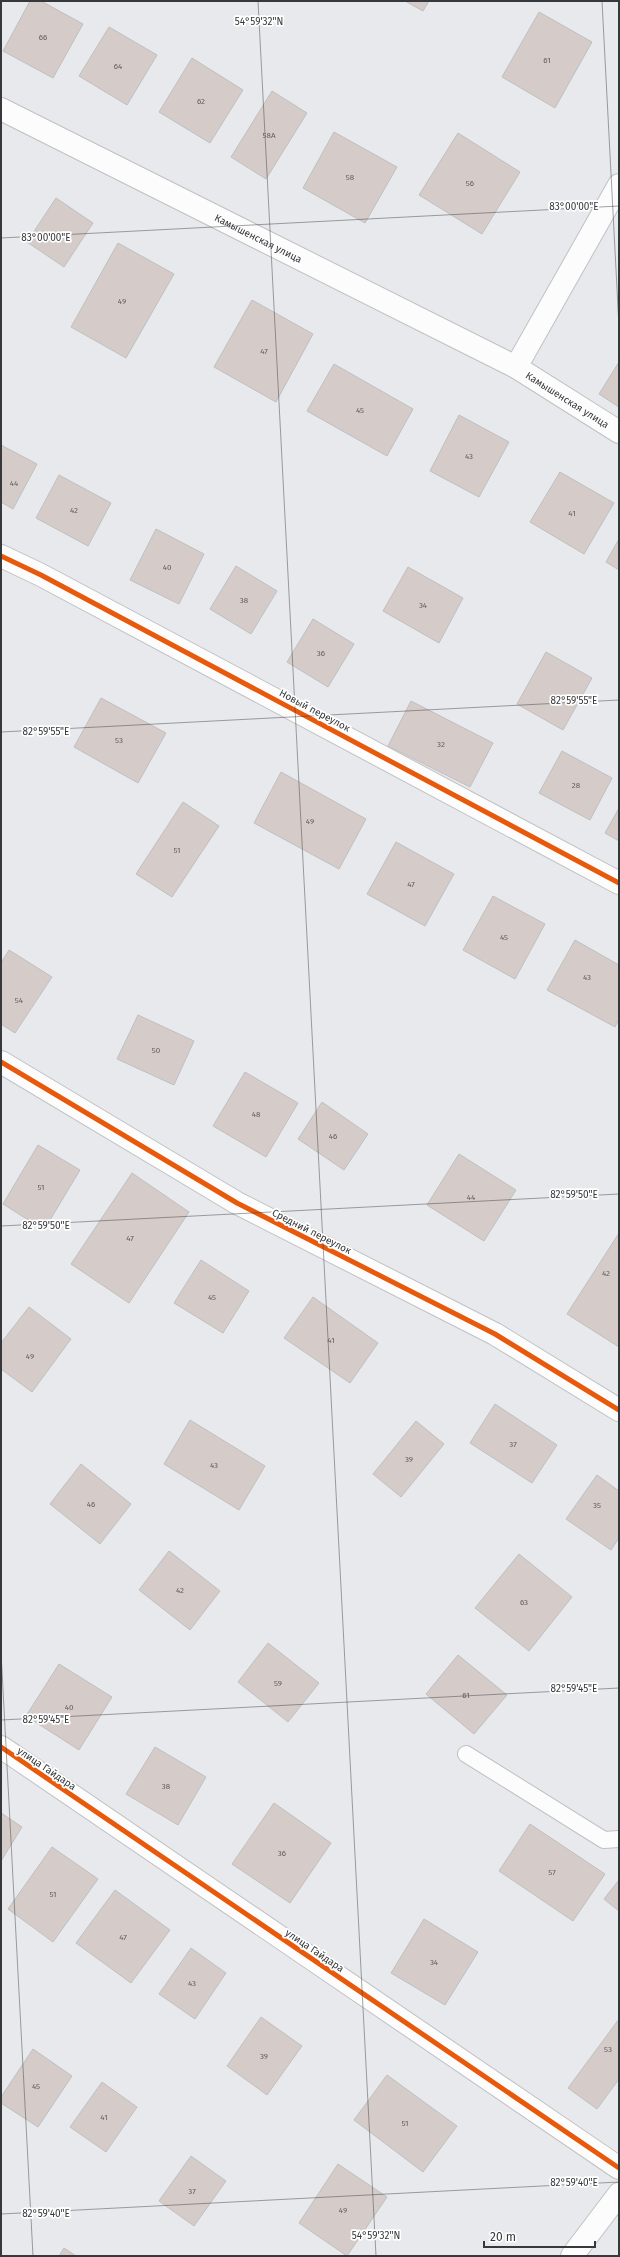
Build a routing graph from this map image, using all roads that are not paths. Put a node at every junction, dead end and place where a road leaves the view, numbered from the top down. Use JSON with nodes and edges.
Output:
{"nodes":[{"id":1,"x":1,"y":109,"type":"edge"},
{"id":2,"x":619,"y":185,"type":"edge"},
{"id":3,"x":516,"y":367,"type":"junction"},
{"id":4,"x":619,"y":432,"type":"edge"},
{"id":5,"x":1,"y":556,"type":"edge"},
{"id":6,"x":619,"y":883,"type":"edge"},
{"id":7,"x":1,"y":1062,"type":"edge"},
{"id":8,"x":619,"y":1410,"type":"edge"},
{"id":9,"x":1,"y":1747,"type":"edge"},
{"id":10,"x":466,"y":1754,"type":"dead end"},
{"id":11,"x":619,"y":1839,"type":"edge"},
{"id":12,"x":619,"y":2168,"type":"edge"},
{"id":13,"x":619,"y":2194,"type":"edge"},
{"id":14,"x":572,"y":2256,"type":"edge"}],
"edges":[{"from":1,"to":3,"type":"street","name":"Камышенская улица"},
{"from":2,"to":3,"type":"street","name":"Камышенская улица"},
{"from":3,"to":4,"type":"street","name":"Камышенская улица"},
{"from":5,"to":6,"type":"street","name":"Новый переулок"},
{"from":7,"to":8,"type":"street","name":"Средний переулок"},
{"from":9,"to":12,"type":"street","name":"улица Гайдара"},
{"from":10,"to":11,"type":"lane"},
{"from":13,"to":14,"type":"street"}]}
